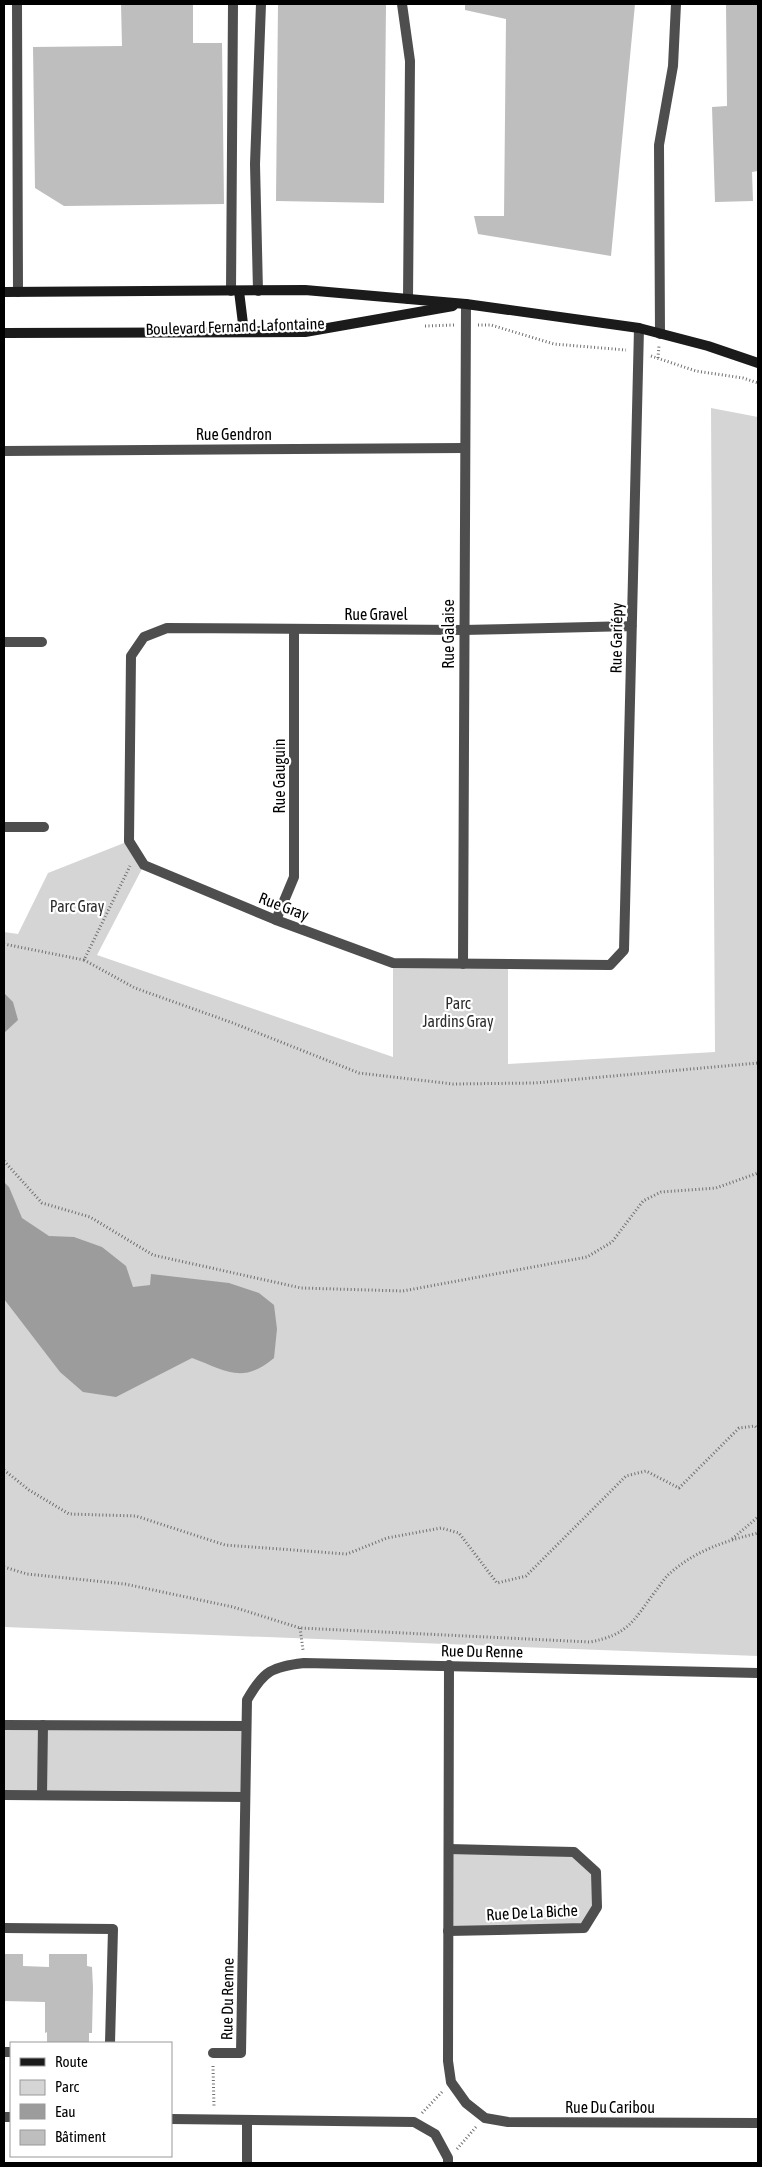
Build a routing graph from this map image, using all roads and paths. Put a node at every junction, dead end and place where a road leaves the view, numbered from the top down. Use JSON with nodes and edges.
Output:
{"nodes":[{"id":1,"x":17,"y":4,"type":"edge"},
{"id":2,"x":233,"y":4,"type":"edge"},
{"id":3,"x":260,"y":4,"type":"edge"},
{"id":4,"x":402,"y":4,"type":"edge"},
{"id":5,"x":676,"y":4,"type":"edge"},
{"id":6,"x":235,"y":291,"type":"junction"},
{"id":7,"x":258,"y":291,"type":"junction"},
{"id":8,"x":4,"y":292,"type":"edge"},
{"id":9,"x":18,"y":292,"type":"junction"},
{"id":10,"x":408,"y":299,"type":"junction"},
{"id":11,"x":466,"y":304,"type":"junction"},
{"id":12,"x":466,"y":325,"type":"junction"},
{"id":13,"x":420,"y":326,"type":"dead end"},
{"id":14,"x":639,"y":328,"type":"junction"},
{"id":15,"x":244,"y":332,"type":"junction"},
{"id":16,"x":4,"y":333,"type":"edge"},
{"id":17,"x":660,"y":334,"type":"junction"},
{"id":18,"x":638,"y":350,"type":"junction"},
{"id":19,"x":758,"y":363,"type":"edge"},
{"id":20,"x":758,"y":383,"type":"edge"},
{"id":21,"x":464,"y":448,"type":"junction"},
{"id":22,"x":4,"y":451,"type":"edge"},
{"id":23,"x":632,"y":626,"type":"junction"},
{"id":24,"x":294,"y":629,"type":"junction"},
{"id":25,"x":463,"y":630,"type":"junction"},
{"id":26,"x":4,"y":642,"type":"edge"},
{"id":27,"x":42,"y":642,"type":"dead end"},
{"id":28,"x":4,"y":827,"type":"edge"},
{"id":29,"x":44,"y":827,"type":"dead end"},
{"id":30,"x":136,"y":854,"type":"junction"},
{"id":31,"x":276,"y":920,"type":"junction"},
{"id":32,"x":4,"y":944,"type":"edge"},
{"id":33,"x":624,"y":950,"type":"joint"},
{"id":34,"x":84,"y":960,"type":"junction"},
{"id":35,"x":462,"y":964,"type":"junction"},
{"id":36,"x":758,"y":1063,"type":"edge"},
{"id":37,"x":4,"y":1162,"type":"edge"},
{"id":38,"x":758,"y":1173,"type":"edge"},
{"id":39,"x":758,"y":1429,"type":"edge"},
{"id":40,"x":4,"y":1470,"type":"edge"},
{"id":41,"x":758,"y":1517,"type":"edge"},
{"id":42,"x":758,"y":1533,"type":"edge"},
{"id":43,"x":732,"y":1540,"type":"junction"},
{"id":44,"x":4,"y":1567,"type":"edge"},
{"id":45,"x":300,"y":1628,"type":"junction"},
{"id":46,"x":304,"y":1663,"type":"junction"},
{"id":47,"x":449,"y":1665,"type":"junction"},
{"id":48,"x":758,"y":1673,"type":"edge"},
{"id":49,"x":4,"y":1725,"type":"edge"},
{"id":50,"x":43,"y":1725,"type":"junction"},
{"id":51,"x":246,"y":1726,"type":"junction"},
{"id":52,"x":4,"y":1795,"type":"edge"},
{"id":53,"x":42,"y":1795,"type":"junction"},
{"id":54,"x":245,"y":1797,"type":"junction"},
{"id":55,"x":449,"y":1849,"type":"junction"},
{"id":56,"x":4,"y":1928,"type":"edge"},
{"id":57,"x":448,"y":1931,"type":"junction"},
{"id":58,"x":110,"y":2042,"type":"edge"},
{"id":59,"x":213,"y":2053,"type":"joint"},
{"id":60,"x":451,"y":2082,"type":"junction"},
{"id":61,"x":485,"y":2118,"type":"junction"},
{"id":62,"x":172,"y":2119,"type":"edge"},
{"id":63,"x":214,"y":2120,"type":"junction"},
{"id":64,"x":247,"y":2120,"type":"junction"},
{"id":65,"x":414,"y":2122,"type":"junction"},
{"id":66,"x":758,"y":2123,"type":"edge"},
{"id":67,"x":448,"y":2161,"type":"edge"},
{"id":68,"x":246,"y":2163,"type":"edge"}],
"edges":[{"from":1,"to":9,"type":"street"},
{"from":2,"to":6,"type":"street"},
{"from":3,"to":7,"type":"street"},
{"from":4,"to":10,"type":"street"},
{"from":5,"to":17,"type":"street"},
{"from":6,"to":7,"type":"street","name":"Boulevard Fernand-Lafontaine"},
{"from":6,"to":9,"type":"street","name":"Boulevard Fernand-Lafontaine"},
{"from":6,"to":15,"type":"street","name":"Boulevard Fernand-Lafontaine"},
{"from":7,"to":10,"type":"street","name":"Boulevard Fernand-Lafontaine"},
{"from":8,"to":9,"type":"street","name":"Boulevard Fernand-Lafontaine"},
{"from":10,"to":11,"type":"street","name":"Boulevard Fernand-Lafontaine"},
{"from":11,"to":12,"type":"street","name":"Rue Galaise"},
{"from":11,"to":14,"type":"street","name":"Boulevard Fernand-Lafontaine"},
{"from":11,"to":15,"type":"street","name":"Boulevard Fernand-Lafontaine"},
{"from":12,"to":13,"type":"path"},
{"from":12,"to":18,"type":"path"},
{"from":12,"to":21,"type":"street","name":"Rue Galaise"},
{"from":14,"to":17,"type":"street","name":"Boulevard Fernand-Lafontaine"},
{"from":14,"to":18,"type":"street","name":"Rue Gariépy"},
{"from":15,"to":16,"type":"street","name":"Boulevard Fernand-Lafontaine"},
{"from":17,"to":19,"type":"street","name":"Boulevard Fernand-Lafontaine"},
{"from":18,"to":20,"type":"path"},
{"from":18,"to":23,"type":"street","name":"Rue Gariépy"},
{"from":21,"to":22,"type":"street","name":"Rue Gendron"},
{"from":21,"to":25,"type":"street","name":"Rue Galaise"},
{"from":23,"to":25,"type":"street","name":"Rue Gravel"},
{"from":23,"to":33,"type":"street","name":"Rue Gariépy"},
{"from":24,"to":25,"type":"street","name":"Rue Gravel"},
{"from":24,"to":30,"type":"street","name":"Rue Gravel"},
{"from":24,"to":31,"type":"street","name":"Rue Gauguin"},
{"from":25,"to":35,"type":"street","name":"Rue Galaise"},
{"from":26,"to":27,"type":"street"},
{"from":28,"to":29,"type":"street"},
{"from":30,"to":31,"type":"street","name":"Rue Gray"},
{"from":30,"to":34,"type":"path"},
{"from":31,"to":35,"type":"street","name":"Rue Gray"},
{"from":32,"to":34,"type":"path"},
{"from":33,"to":35,"type":"street","name":"Rue Gray"},
{"from":34,"to":36,"type":"path"},
{"from":37,"to":38,"type":"path"},
{"from":39,"to":40,"type":"path"},
{"from":41,"to":43,"type":"path"},
{"from":42,"to":43,"type":"path"},
{"from":43,"to":45,"type":"path"},
{"from":44,"to":45,"type":"path"},
{"from":45,"to":46,"type":"path"},
{"from":46,"to":47,"type":"street","name":"Rue Du Renne"},
{"from":46,"to":51,"type":"street","name":"Rue Du Renne"},
{"from":47,"to":48,"type":"street","name":"Rue Du Renne"},
{"from":47,"to":55,"type":"street"},
{"from":49,"to":50,"type":"street"},
{"from":50,"to":51,"type":"street"},
{"from":50,"to":53,"type":"street"},
{"from":51,"to":54,"type":"street","name":"Rue Du Renne"},
{"from":52,"to":53,"type":"street"},
{"from":53,"to":54,"type":"street"},
{"from":54,"to":59,"type":"street","name":"Rue Du Renne"},
{"from":55,"to":57,"type":"street"},
{"from":55,"to":57,"type":"street","name":"Rue De La Biche"},
{"from":56,"to":58,"type":"street"},
{"from":57,"to":60,"type":"street"},
{"from":59,"to":63,"type":"path"},
{"from":60,"to":61,"type":"street","name":"Rue Du Caribou"},
{"from":60,"to":65,"type":"path"},
{"from":61,"to":66,"type":"street","name":"Rue Du Caribou"},
{"from":61,"to":67,"type":"path"},
{"from":62,"to":63,"type":"street"},
{"from":63,"to":64,"type":"street"},
{"from":64,"to":65,"type":"street"},
{"from":64,"to":68,"type":"street"},
{"from":65,"to":67,"type":"street"}]}
